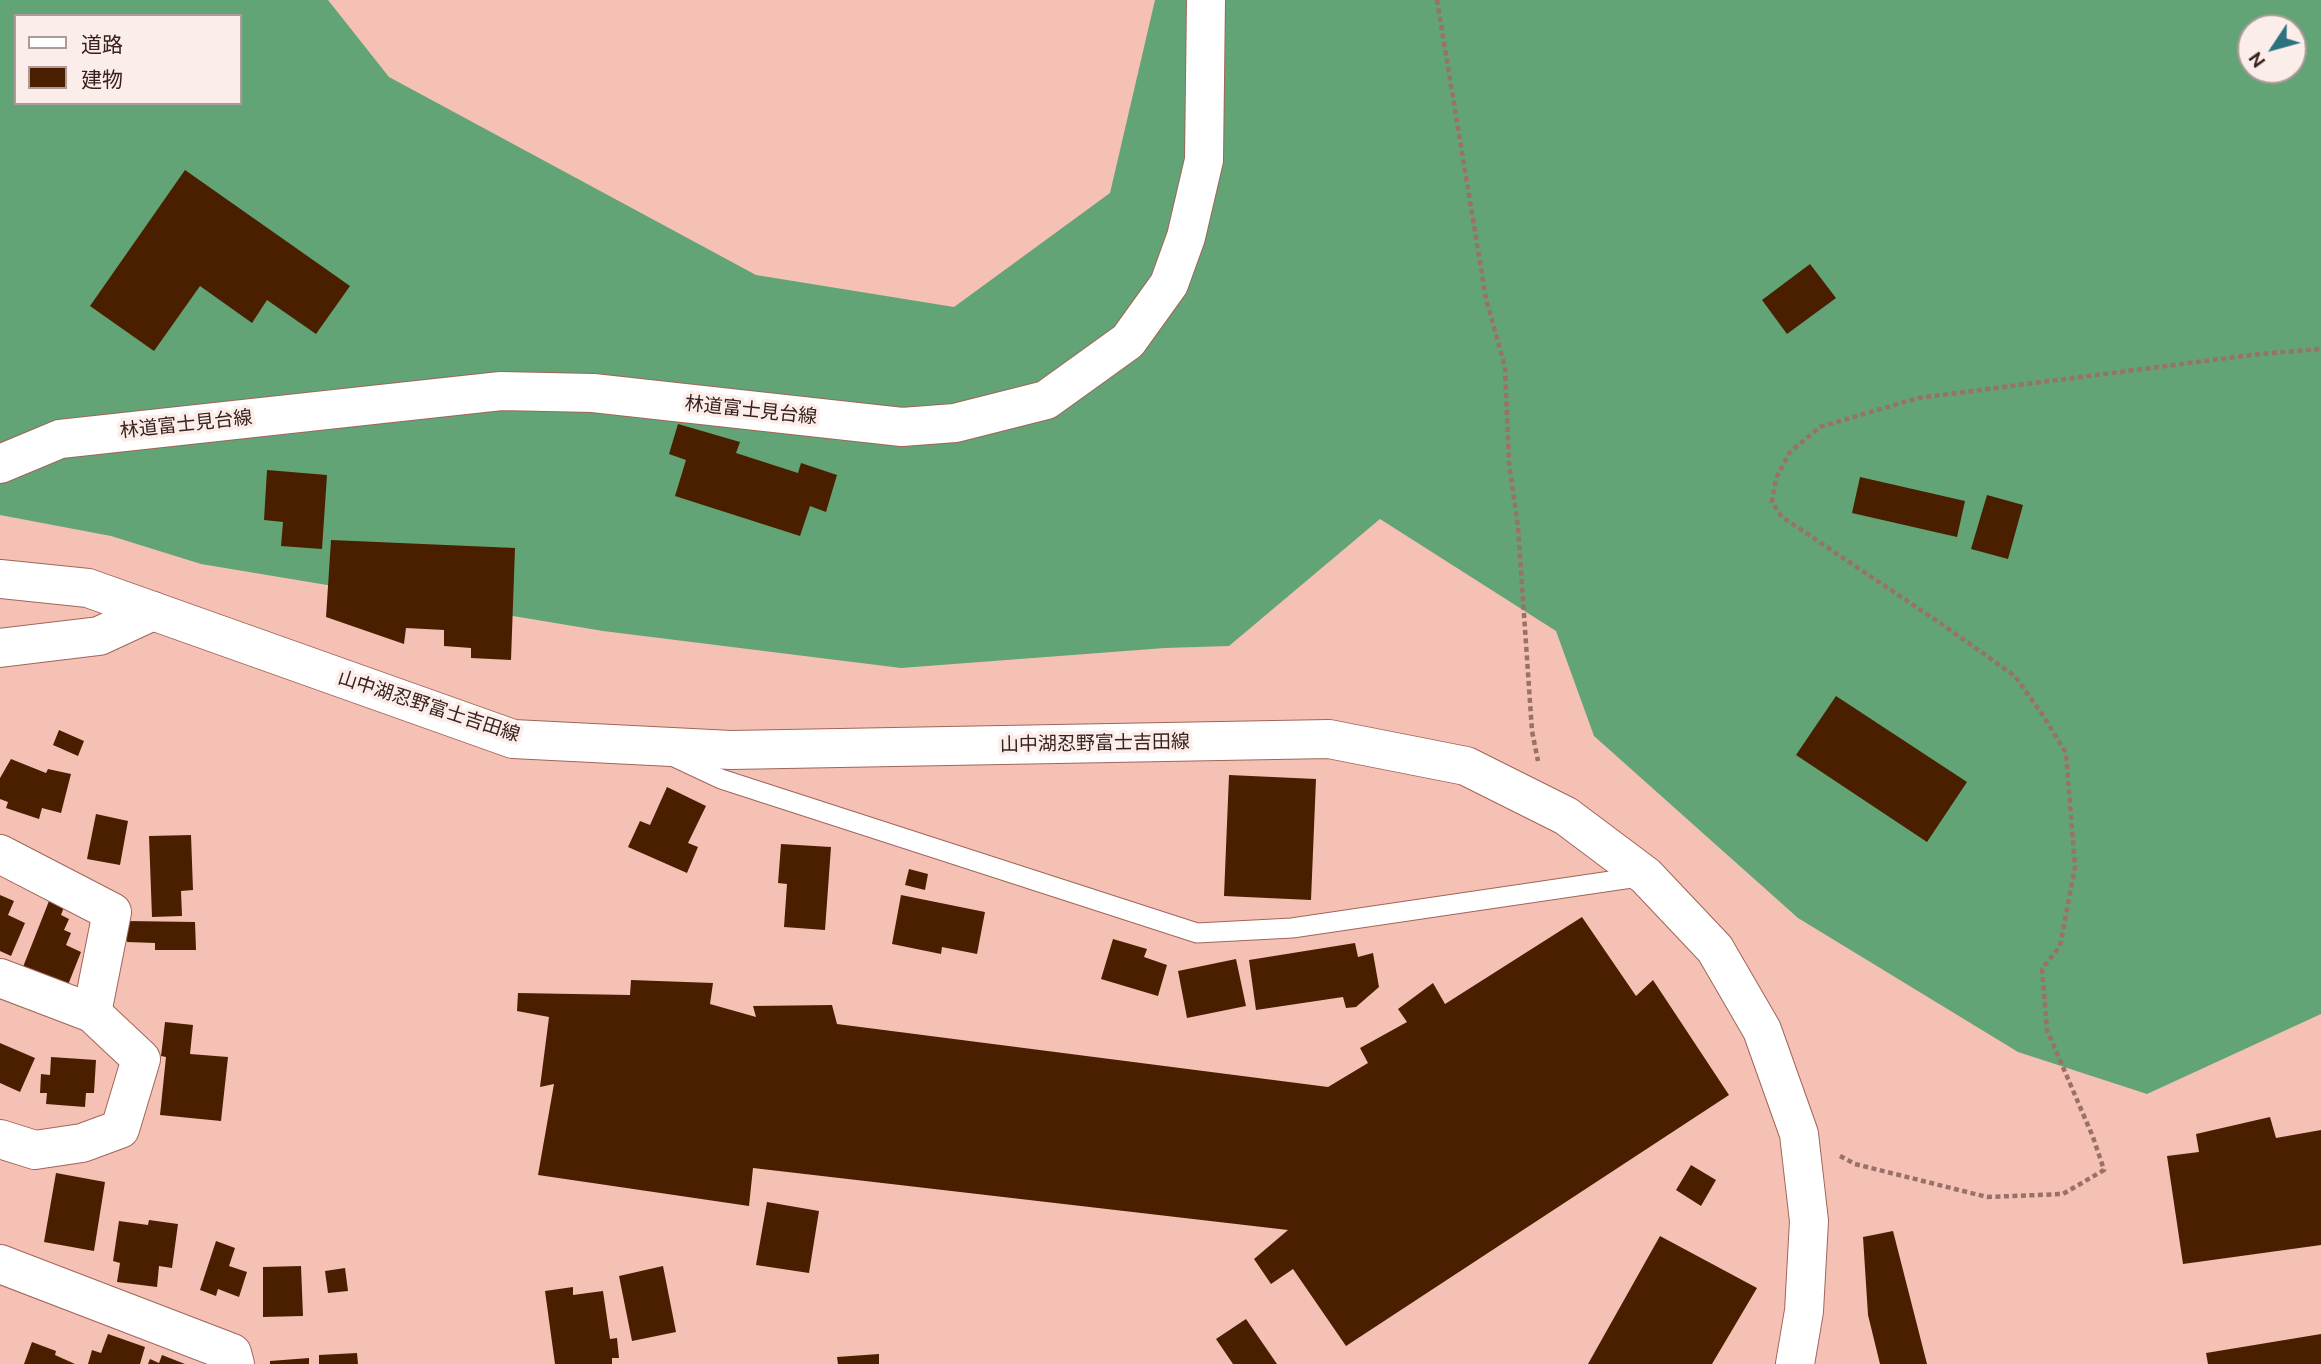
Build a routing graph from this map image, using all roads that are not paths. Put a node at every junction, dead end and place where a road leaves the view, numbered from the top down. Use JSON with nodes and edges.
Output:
{"nodes":[{"id":1,"x":1206,"y":0,"type":"edge"},
{"id":2,"x":0,"y":464,"type":"edge"},
{"id":3,"x":0,"y":579,"type":"edge"},
{"id":4,"x":153,"y":611,"type":"junction"},
{"id":5,"x":0,"y":648,"type":"edge"},
{"id":6,"x":652,"y":746,"type":"junction"},
{"id":7,"x":0,"y":854,"type":"edge"},
{"id":8,"x":1646,"y":876,"type":"junction"},
{"id":9,"x":0,"y":978,"type":"edge"},
{"id":10,"x":92,"y":1013,"type":"junction"},
{"id":11,"x":0,"y":1139,"type":"edge"},
{"id":12,"x":0,"y":1264,"type":"edge"},
{"id":13,"x":234,"y":1364,"type":"edge"},
{"id":14,"x":1795,"y":1364,"type":"edge"}],
"edges":[{"from":1,"to":2,"type":"street","name":"林道富士見台線"},
{"from":3,"to":4,"type":"street","name":"山中湖忍野富士吉田線"},
{"from":4,"to":5,"type":"street"},
{"from":4,"to":6,"type":"street","name":"山中湖忍野富士吉田線"},
{"from":6,"to":8,"type":"street","name":"山中湖忍野富士吉田線"},
{"from":6,"to":8,"type":"lane"},
{"from":7,"to":10,"type":"street"},
{"from":8,"to":14,"type":"street","name":"山中湖忍野富士吉田線"},
{"from":9,"to":10,"type":"street"},
{"from":10,"to":11,"type":"street"},
{"from":12,"to":13,"type":"street"}]}
